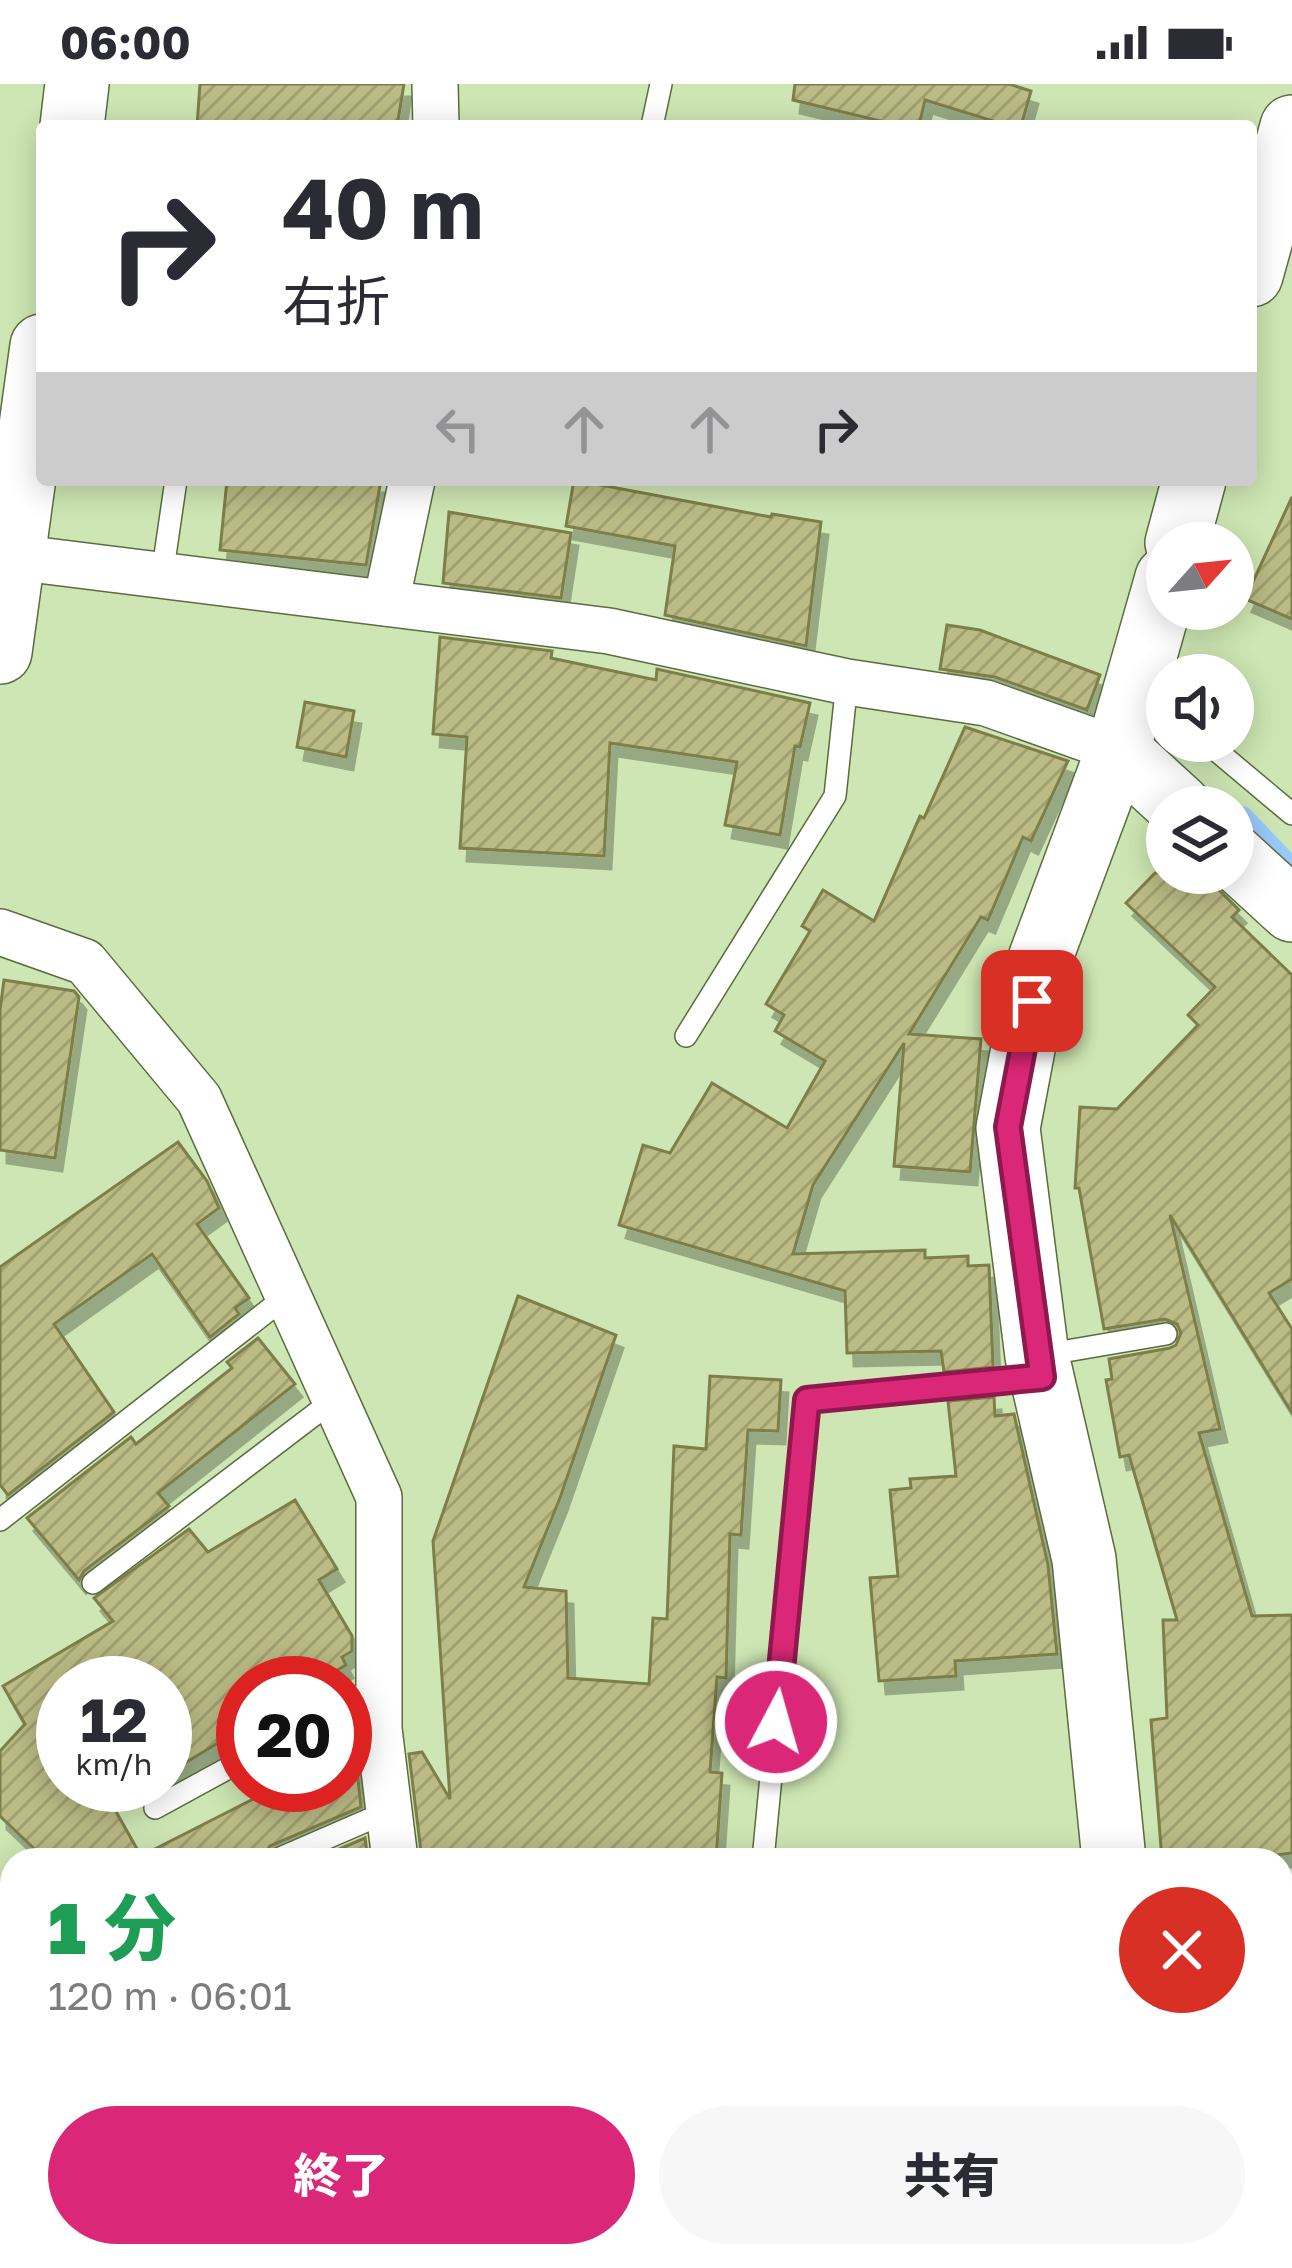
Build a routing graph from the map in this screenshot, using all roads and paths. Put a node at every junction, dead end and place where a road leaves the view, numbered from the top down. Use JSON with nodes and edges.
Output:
{"nodes":[{"id":1,"x":77,"y":84,"type":"edge"},
{"id":2,"x":435,"y":84,"type":"edge"},
{"id":3,"x":661,"y":84,"type":"edge"},
{"id":4,"x":73,"y":120,"type":"edge"},
{"id":5,"x":436,"y":120,"type":"edge"},
{"id":6,"x":653,"y":120,"type":"edge"},
{"id":7,"x":1292,"y":127,"type":"edge"},
{"id":8,"x":1257,"y":253,"type":"edge"},
{"id":9,"x":30,"y":379,"type":"edge"},
{"id":10,"x":175,"y":486,"type":"edge"},
{"id":11,"x":411,"y":486,"type":"edge"},
{"id":12,"x":1192,"y":486,"type":"edge"},
{"id":13,"x":1183,"y":522,"type":"edge"},
{"id":14,"x":14,"y":557,"type":"junction"},
{"id":15,"x":162,"y":576,"type":"junction"},
{"id":16,"x":386,"y":603,"type":"junction"},
{"id":17,"x":1154,"y":630,"type":"edge"},
{"id":18,"x":0,"y":652,"type":"edge"},
{"id":19,"x":847,"y":682,"type":"junction"},
{"id":20,"x":1134,"y":715,"type":"junction"},
{"id":21,"x":1230,"y":762,"type":"edge"},
{"id":22,"x":1170,"y":786,"type":"edge"},
{"id":23,"x":1292,"y":814,"type":"edge"},
{"id":24,"x":1254,"y":875,"type":"edge"},
{"id":25,"x":1292,"y":910,"type":"edge"},
{"id":26,"x":0,"y":932,"type":"edge"},
{"id":27,"x":686,"y":1036,"type":"dead end"},
{"id":28,"x":288,"y":1295,"type":"junction"},
{"id":29,"x":1166,"y":1334,"type":"dead end"},
{"id":30,"x":1039,"y":1366,"type":"junction"},
{"id":31,"x":335,"y":1399,"type":"junction"},
{"id":32,"x":0,"y":1520,"type":"edge"},
{"id":33,"x":93,"y":1583,"type":"dead end"},
{"id":34,"x":365,"y":1656,"type":"edge"},
{"id":35,"x":372,"y":1714,"type":"edge"},
{"id":36,"x":389,"y":1811,"type":"junction"},
{"id":37,"x":304,"y":1848,"type":"edge"},
{"id":38,"x":394,"y":1848,"type":"edge"},
{"id":39,"x":764,"y":1848,"type":"edge"},
{"id":40,"x":1113,"y":1848,"type":"edge"}],
"edges":[{"from":1,"to":4,"type":"street"},
{"from":2,"to":5,"type":"street"},
{"from":3,"to":6,"type":"lane"},
{"from":7,"to":8,"type":"street"},
{"from":9,"to":14,"type":"street"},
{"from":10,"to":15,"type":"lane"},
{"from":11,"to":16,"type":"street"},
{"from":12,"to":13,"type":"street"},
{"from":14,"to":15,"type":"street"},
{"from":14,"to":18,"type":"street"},
{"from":15,"to":16,"type":"street"},
{"from":16,"to":19,"type":"street"},
{"from":17,"to":20,"type":"street"},
{"from":19,"to":20,"type":"street"},
{"from":19,"to":27,"type":"lane"},
{"from":20,"to":22,"type":"street"},
{"from":20,"to":30,"type":"street"},
{"from":21,"to":23,"type":"lane"},
{"from":24,"to":25,"type":"street"},
{"from":26,"to":28,"type":"street"},
{"from":28,"to":31,"type":"street"},
{"from":28,"to":32,"type":"lane"},
{"from":29,"to":30,"type":"lane"},
{"from":30,"to":39,"type":"lane"},
{"from":30,"to":40,"type":"street"},
{"from":31,"to":33,"type":"lane"},
{"from":31,"to":34,"type":"street"},
{"from":35,"to":36,"type":"street"},
{"from":36,"to":37,"type":"lane"},
{"from":36,"to":38,"type":"street"}]}
